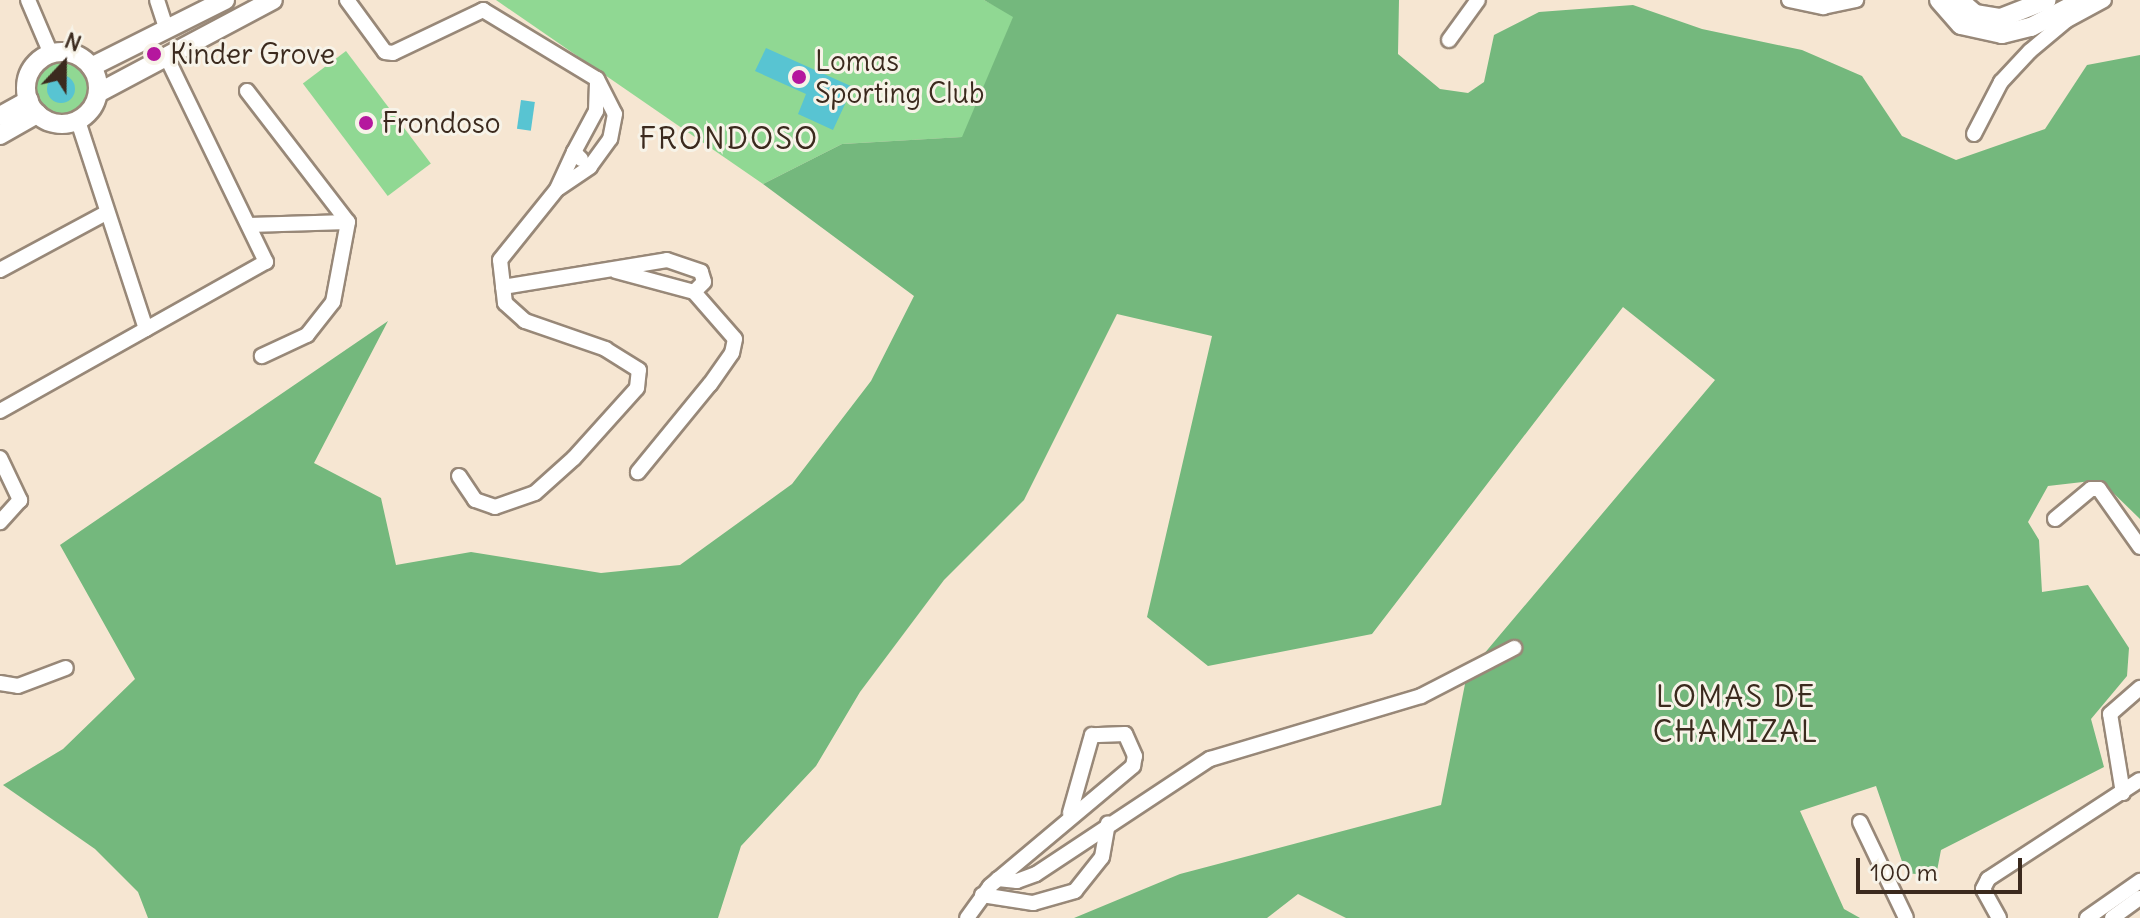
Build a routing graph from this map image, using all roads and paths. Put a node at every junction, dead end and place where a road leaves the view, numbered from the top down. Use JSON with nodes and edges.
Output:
{"nodes":[{"id":1,"x":28,"y":0,"type":"edge"},
{"id":2,"x":157,"y":0,"type":"edge"},
{"id":3,"x":225,"y":0,"type":"edge"},
{"id":4,"x":273,"y":0,"type":"edge"},
{"id":5,"x":347,"y":0,"type":"edge"},
{"id":6,"x":1478,"y":0,"type":"edge"},
{"id":7,"x":1789,"y":0,"type":"edge"},
{"id":8,"x":1856,"y":0,"type":"edge"},
{"id":9,"x":1939,"y":0,"type":"edge"},
{"id":10,"x":1959,"y":0,"type":"edge"},
{"id":11,"x":2047,"y":0,"type":"edge"},
{"id":12,"x":2083,"y":0,"type":"edge"},
{"id":13,"x":2104,"y":0,"type":"edge"},
{"id":14,"x":167,"y":30,"type":"junction"},
{"id":15,"x":1449,"y":40,"type":"dead end"},
{"id":16,"x":51,"y":54,"type":"junction"},
{"id":17,"x":167,"y":58,"type":"junction"},
{"id":18,"x":91,"y":67,"type":"junction"},
{"id":19,"x":597,"y":79,"type":"junction"},
{"id":20,"x":247,"y":91,"type":"dead end"},
{"id":21,"x":98,"y":93,"type":"junction"},
{"id":22,"x":33,"y":107,"type":"junction"},
{"id":23,"x":596,"y":111,"type":"junction"},
{"id":24,"x":615,"y":114,"type":"junction"},
{"id":25,"x":0,"y":116,"type":"edge"},
{"id":26,"x":78,"y":121,"type":"junction"},
{"id":27,"x":1974,"y":134,"type":"dead end"},
{"id":28,"x":0,"y":135,"type":"edge"},
{"id":29,"x":574,"y":152,"type":"junction"},
{"id":30,"x":590,"y":167,"type":"junction"},
{"id":31,"x":557,"y":189,"type":"junction"},
{"id":32,"x":106,"y":213,"type":"junction"},
{"id":33,"x":348,"y":222,"type":"junction"},
{"id":34,"x":249,"y":225,"type":"junction"},
{"id":35,"x":0,"y":270,"type":"edge"},
{"id":36,"x":616,"y":271,"type":"junction"},
{"id":37,"x":503,"y":287,"type":"junction"},
{"id":38,"x":694,"y":292,"type":"junction"},
{"id":39,"x":146,"y":329,"type":"junction"},
{"id":40,"x":262,"y":356,"type":"dead end"},
{"id":41,"x":0,"y":411,"type":"edge"},
{"id":42,"x":2,"y":466,"type":"edge"},
{"id":43,"x":638,"y":472,"type":"dead end"},
{"id":44,"x":459,"y":476,"type":"dead end"},
{"id":45,"x":2055,"y":519,"type":"dead end"},
{"id":46,"x":0,"y":522,"type":"edge"},
{"id":47,"x":2140,"y":547,"type":"edge"},
{"id":48,"x":1514,"y":648,"type":"dead end"},
{"id":49,"x":66,"y":668,"type":"dead end"},
{"id":50,"x":0,"y":683,"type":"edge"},
{"id":51,"x":2140,"y":688,"type":"edge"},
{"id":52,"x":2140,"y":780,"type":"edge"},
{"id":53,"x":2123,"y":793,"type":"junction"},
{"id":54,"x":1070,"y":813,"type":"junction"},
{"id":55,"x":1860,"y":822,"type":"dead end"},
{"id":56,"x":1108,"y":824,"type":"junction"},
{"id":57,"x":998,"y":879,"type":"junction"},
{"id":58,"x":2140,"y":881,"type":"edge"},
{"id":59,"x":982,"y":895,"type":"junction"},
{"id":60,"x":2140,"y":898,"type":"edge"},
{"id":61,"x":967,"y":918,"type":"edge"},
{"id":62,"x":1906,"y":918,"type":"edge"},
{"id":63,"x":1999,"y":918,"type":"edge"},
{"id":64,"x":2087,"y":918,"type":"edge"},
{"id":65,"x":2112,"y":918,"type":"edge"}],
"edges":[{"from":1,"to":16,"type":"street"},
{"from":2,"to":14,"type":"street"},
{"from":3,"to":14,"type":"main road"},
{"from":4,"to":17,"type":"main road"},
{"from":5,"to":19,"type":"street"},
{"from":6,"to":15,"type":"street"},
{"from":7,"to":8,"type":"street"},
{"from":9,"to":12,"type":"main road"},
{"from":10,"to":11,"type":"main road"},
{"from":13,"to":27,"type":"street"},
{"from":14,"to":18,"type":"main road"},
{"from":16,"to":18,"type":"main road"},
{"from":16,"to":22,"type":"main road"},
{"from":17,"to":21,"type":"main road"},
{"from":17,"to":34,"type":"street"},
{"from":18,"to":21,"type":"main road"},
{"from":19,"to":23,"type":"street"},
{"from":19,"to":24,"type":"street"},
{"from":20,"to":33,"type":"street"},
{"from":21,"to":26,"type":"main road"},
{"from":22,"to":25,"type":"main road"},
{"from":22,"to":26,"type":"main road"},
{"from":22,"to":28,"type":"main road"},
{"from":23,"to":24,"type":"street"},
{"from":23,"to":29,"type":"street"},
{"from":24,"to":30,"type":"street"},
{"from":26,"to":32,"type":"street"},
{"from":29,"to":30,"type":"street"},
{"from":29,"to":31,"type":"street"},
{"from":30,"to":31,"type":"street"},
{"from":31,"to":37,"type":"street"},
{"from":32,"to":35,"type":"street"},
{"from":32,"to":39,"type":"street"},
{"from":33,"to":34,"type":"street"},
{"from":33,"to":40,"type":"street"},
{"from":34,"to":39,"type":"street"},
{"from":36,"to":37,"type":"street"},
{"from":36,"to":38,"type":"street"},
{"from":36,"to":38,"type":"street"},
{"from":37,"to":44,"type":"street"},
{"from":38,"to":43,"type":"street"},
{"from":39,"to":41,"type":"street"},
{"from":42,"to":46,"type":"street"},
{"from":45,"to":47,"type":"street"},
{"from":48,"to":56,"type":"street"},
{"from":49,"to":50,"type":"street"},
{"from":51,"to":53,"type":"street"},
{"from":52,"to":53,"type":"street"},
{"from":53,"to":63,"type":"street"},
{"from":54,"to":54,"type":"street"},
{"from":54,"to":57,"type":"street"},
{"from":55,"to":62,"type":"street"},
{"from":56,"to":57,"type":"street"},
{"from":56,"to":59,"type":"street"},
{"from":57,"to":59,"type":"street"},
{"from":58,"to":64,"type":"street"},
{"from":59,"to":61,"type":"street"},
{"from":60,"to":65,"type":"street"}]}
